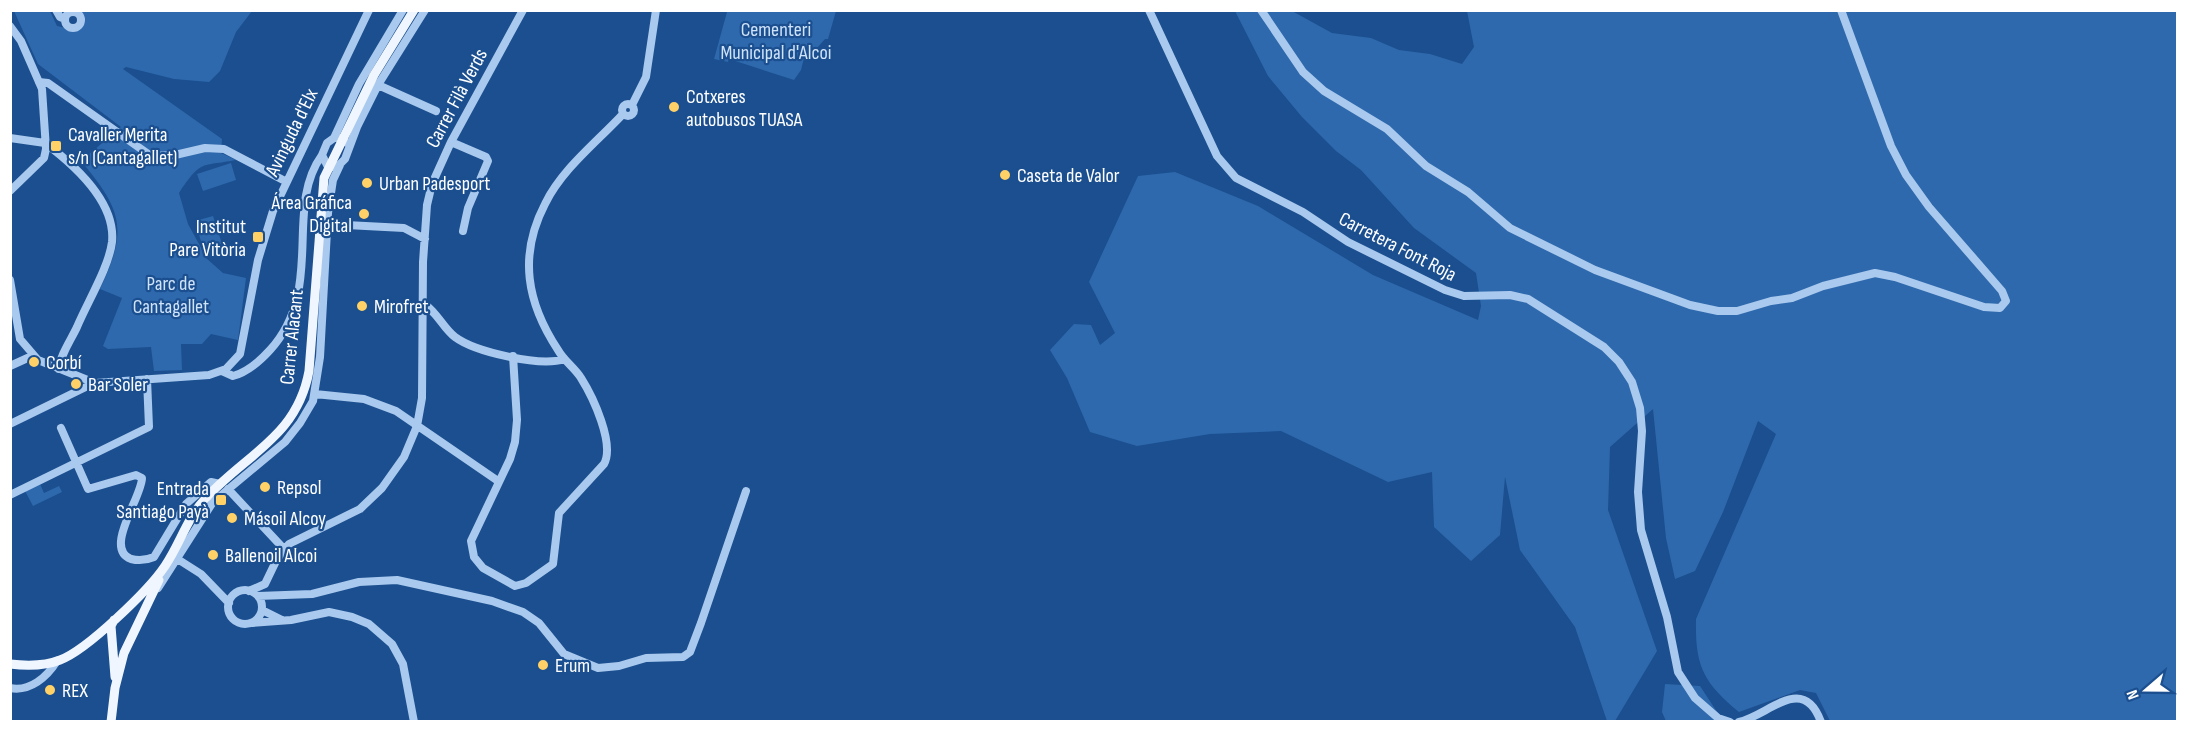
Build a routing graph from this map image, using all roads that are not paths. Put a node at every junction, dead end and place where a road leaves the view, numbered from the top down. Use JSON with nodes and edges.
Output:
{"nodes":[{"id":1,"x":56,"y":10,"type":"edge"},
{"id":2,"x":81,"y":10,"type":"edge"},
{"id":3,"x":369,"y":10,"type":"edge"},
{"id":4,"x":403,"y":10,"type":"edge"},
{"id":5,"x":414,"y":10,"type":"edge"},
{"id":6,"x":425,"y":10,"type":"edge"},
{"id":7,"x":523,"y":10,"type":"edge"},
{"id":8,"x":656,"y":10,"type":"edge"},
{"id":9,"x":1149,"y":10,"type":"edge"},
{"id":10,"x":1261,"y":10,"type":"edge"},
{"id":11,"x":1841,"y":10,"type":"edge"},
{"id":12,"x":10,"y":26,"type":"edge"},
{"id":13,"x":39,"y":82,"type":"junction"},
{"id":14,"x":378,"y":85,"type":"junction"},
{"id":15,"x":436,"y":111,"type":"dead end"},
{"id":16,"x":10,"y":138,"type":"edge"},
{"id":17,"x":343,"y":142,"type":"junction"},
{"id":18,"x":450,"y":142,"type":"junction"},
{"id":19,"x":45,"y":143,"type":"junction"},
{"id":20,"x":59,"y":153,"type":"junction"},
{"id":21,"x":44,"y":158,"type":"junction"},
{"id":22,"x":330,"y":163,"type":"junction"},
{"id":23,"x":285,"y":181,"type":"junction"},
{"id":24,"x":10,"y":191,"type":"edge"},
{"id":25,"x":327,"y":224,"type":"junction"},
{"id":26,"x":463,"y":231,"type":"dead end"},
{"id":27,"x":425,"y":239,"type":"junction"},
{"id":28,"x":10,"y":280,"type":"edge"},
{"id":29,"x":423,"y":304,"type":"junction"},
{"id":30,"x":14,"y":328,"type":"edge"},
{"id":31,"x":32,"y":356,"type":"junction"},
{"id":32,"x":513,"y":356,"type":"junction"},
{"id":33,"x":564,"y":359,"type":"junction"},
{"id":34,"x":10,"y":366,"type":"edge"},
{"id":35,"x":59,"y":369,"type":"junction"},
{"id":36,"x":222,"y":371,"type":"junction"},
{"id":37,"x":147,"y":379,"type":"junction"},
{"id":38,"x":95,"y":383,"type":"junction"},
{"id":39,"x":315,"y":394,"type":"junction"},
{"id":40,"x":10,"y":424,"type":"edge"},
{"id":41,"x":417,"y":424,"type":"junction"},
{"id":42,"x":61,"y":428,"type":"dead end"},
{"id":43,"x":76,"y":463,"type":"junction"},
{"id":44,"x":498,"y":482,"type":"junction"},
{"id":45,"x":224,"y":486,"type":"junction"},
{"id":46,"x":746,"y":491,"type":"dead end"},
{"id":47,"x":10,"y":495,"type":"edge"},
{"id":48,"x":284,"y":549,"type":"junction"},
{"id":49,"x":179,"y":560,"type":"junction"},
{"id":50,"x":165,"y":566,"type":"junction"},
{"id":51,"x":249,"y":591,"type":"junction"},
{"id":52,"x":258,"y":596,"type":"junction"},
{"id":53,"x":134,"y":602,"type":"junction"},
{"id":54,"x":148,"y":602,"type":"junction"},
{"id":55,"x":229,"y":603,"type":"junction"},
{"id":56,"x":262,"y":610,"type":"junction"},
{"id":57,"x":142,"y":614,"type":"junction"},
{"id":58,"x":284,"y":621,"type":"junction"},
{"id":59,"x":252,"y":623,"type":"junction"},
{"id":60,"x":113,"y":624,"type":"junction"},
{"id":61,"x":132,"y":633,"type":"junction"},
{"id":62,"x":57,"y":661,"type":"junction"},
{"id":63,"x":10,"y":664,"type":"edge"},
{"id":64,"x":10,"y":688,"type":"edge"},
{"id":65,"x":115,"y":688,"type":"junction"},
{"id":66,"x":111,"y":722,"type":"edge"},
{"id":67,"x":414,"y":722,"type":"edge"},
{"id":68,"x":1730,"y":722,"type":"edge"},
{"id":69,"x":1739,"y":722,"type":"edge"},
{"id":70,"x":1821,"y":722,"type":"edge"}],
"edges":[{"from":1,"to":2,"type":"street"},
{"from":3,"to":23,"type":"street","name":"Avinguda d'Elx"},
{"from":4,"to":17,"type":"street","name":"Carrer Alacant"},
{"from":5,"to":17,"type":"main road","name":"Carrer Alacant"},
{"from":6,"to":14,"type":"street","name":"Carrer Alacant"},
{"from":7,"to":18,"type":"street","name":"Carrer Filà Verds"},
{"from":8,"to":33,"type":"street"},
{"from":9,"to":68,"type":"street","name":"Carretera Font Roja"},
{"from":10,"to":11,"type":"street"},
{"from":12,"to":13,"type":"street"},
{"from":13,"to":19,"type":"street"},
{"from":13,"to":23,"type":"street"},
{"from":14,"to":15,"type":"street","name":"Carrer Filà Verds"},
{"from":14,"to":17,"type":"street","name":"Carrer Alacant"},
{"from":16,"to":19,"type":"street"},
{"from":17,"to":22,"type":"main road","name":"Carrer Alacant"},
{"from":18,"to":26,"type":"street"},
{"from":18,"to":27,"type":"street","name":"Carrer Filà Verds"},
{"from":19,"to":20,"type":"street"},
{"from":19,"to":21,"type":"street"},
{"from":20,"to":21,"type":"street"},
{"from":20,"to":35,"type":"street"},
{"from":21,"to":24,"type":"street"},
{"from":22,"to":25,"type":"street","name":"Carrer Alacant"},
{"from":22,"to":36,"type":"street"},
{"from":22,"to":45,"type":"main road","name":"Carrer Alacant"},
{"from":23,"to":36,"type":"street","name":"Avinguda d'Elx"},
{"from":25,"to":27,"type":"street"},
{"from":25,"to":39,"type":"street","name":"Carrer Alacant"},
{"from":27,"to":29,"type":"street","name":"Carrer Filà Verds"},
{"from":28,"to":30,"type":"street"},
{"from":29,"to":32,"type":"street"},
{"from":29,"to":41,"type":"street","name":"Carrer Filà Verds"},
{"from":30,"to":31,"type":"street"},
{"from":31,"to":34,"type":"street"},
{"from":31,"to":35,"type":"street"},
{"from":32,"to":33,"type":"street"},
{"from":32,"to":44,"type":"street"},
{"from":33,"to":44,"type":"street"},
{"from":35,"to":38,"type":"street"},
{"from":36,"to":37,"type":"street"},
{"from":37,"to":38,"type":"street"},
{"from":37,"to":43,"type":"street"},
{"from":38,"to":40,"type":"street"},
{"from":39,"to":41,"type":"street"},
{"from":39,"to":45,"type":"street","name":"Carrer Alacant"},
{"from":41,"to":44,"type":"street"},
{"from":41,"to":48,"type":"street","name":"Carrer Filà Verds"},
{"from":42,"to":43,"type":"street"},
{"from":43,"to":45,"type":"street"},
{"from":43,"to":47,"type":"street"},
{"from":45,"to":48,"type":"street"},
{"from":45,"to":49,"type":"street","name":"Carrer Alacant"},
{"from":45,"to":50,"type":"main road","name":"Carrer Alacant"},
{"from":46,"to":52,"type":"street"},
{"from":48,"to":51,"type":"street","name":"Carrer Filà Verds"},
{"from":49,"to":54,"type":"street","name":"Carrer Alacant"},
{"from":49,"to":55,"type":"street"},
{"from":50,"to":53,"type":"main road","name":"Carrer Alacant"},
{"from":50,"to":54,"type":"main road"},
{"from":51,"to":52,"type":"street"},
{"from":51,"to":55,"type":"street"},
{"from":52,"to":56,"type":"street"},
{"from":53,"to":57,"type":"main road"},
{"from":53,"to":60,"type":"main road","name":"Carrer Alacant"},
{"from":54,"to":57,"type":"main road"},
{"from":55,"to":59,"type":"street"},
{"from":56,"to":58,"type":"street"},
{"from":56,"to":59,"type":"street"},
{"from":57,"to":61,"type":"main road"},
{"from":58,"to":59,"type":"street"},
{"from":58,"to":67,"type":"street"},
{"from":60,"to":61,"type":"main road"},
{"from":60,"to":62,"type":"main road","name":"Carrer Alacant"},
{"from":60,"to":65,"type":"main road"},
{"from":61,"to":65,"type":"main road"},
{"from":62,"to":63,"type":"main road","name":"Carrer Alacant"},
{"from":62,"to":64,"type":"street","name":"Carrer Alacant"},
{"from":65,"to":66,"type":"main road"},
{"from":69,"to":70,"type":"street"}]}
